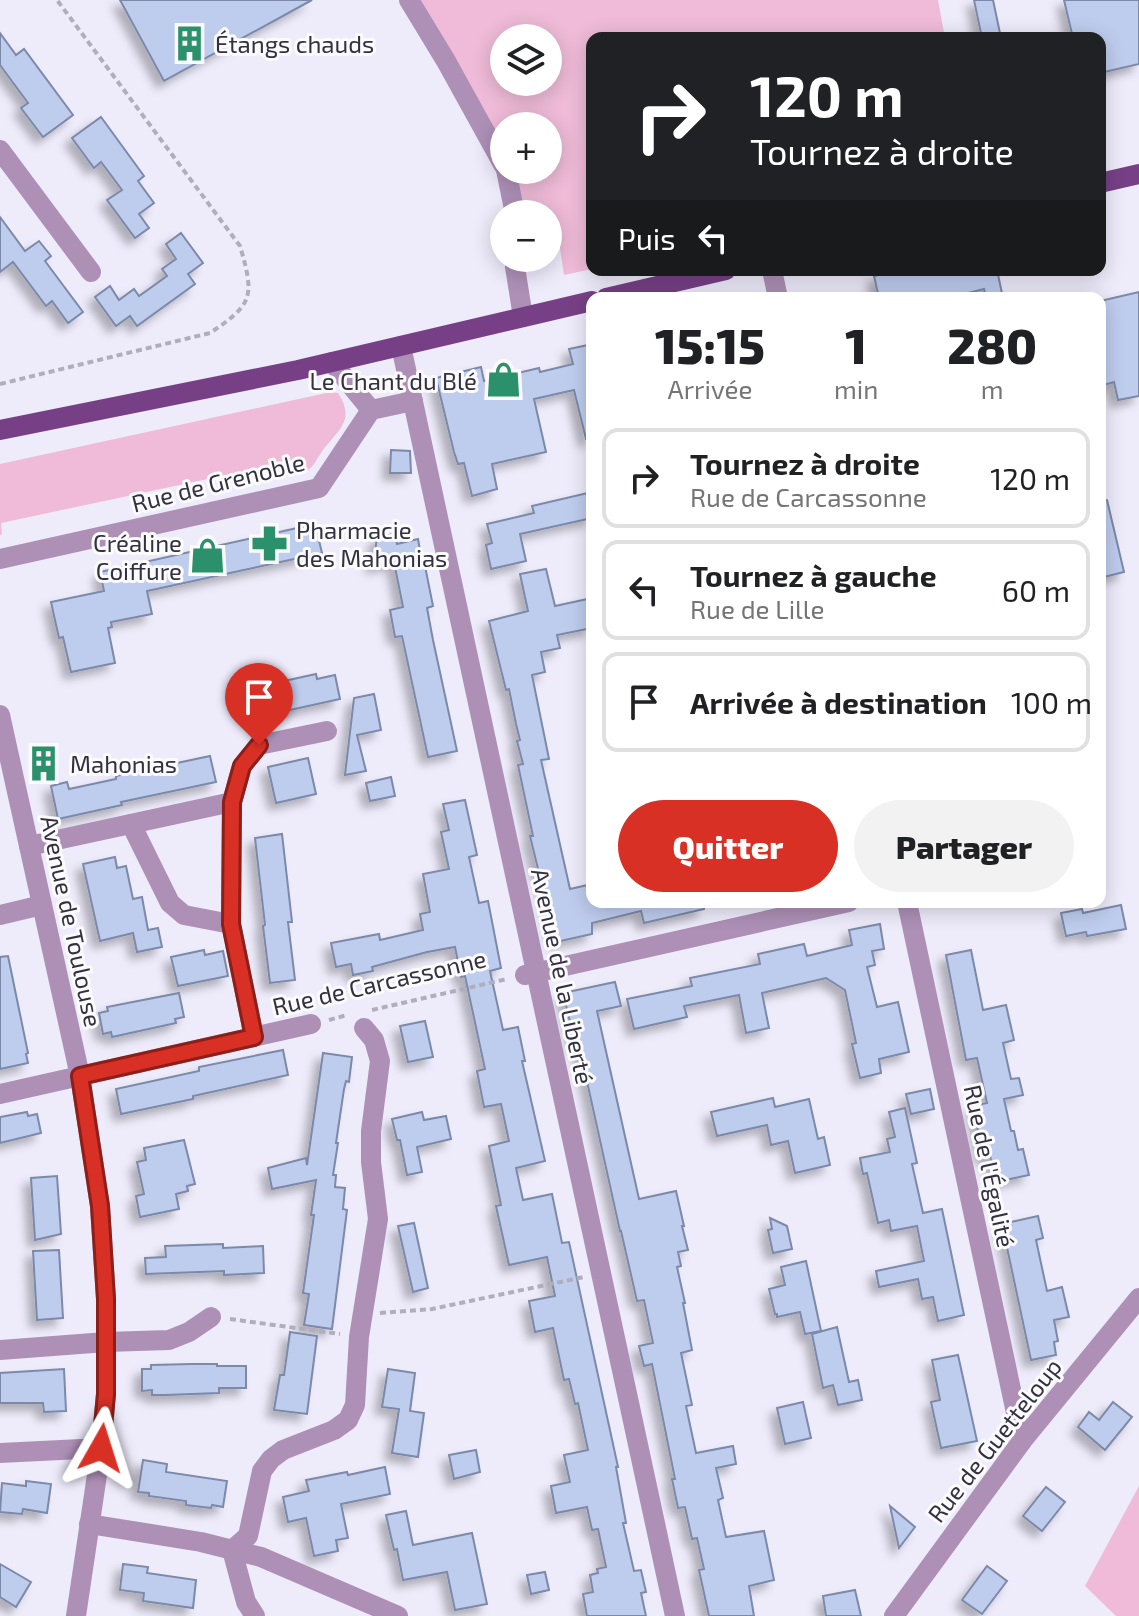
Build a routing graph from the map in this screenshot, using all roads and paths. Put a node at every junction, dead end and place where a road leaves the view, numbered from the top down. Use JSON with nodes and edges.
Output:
{"nodes":[{"id":1,"x":57,"y":0,"type":"edge"},
{"id":2,"x":409,"y":0,"type":"edge"},
{"id":3,"x":490,"y":141,"type":"edge"},
{"id":4,"x":0,"y":150,"type":"edge"},
{"id":5,"x":1139,"y":174,"type":"edge"},
{"id":6,"x":1106,"y":182,"type":"edge"},
{"id":7,"x":91,"y":272,"type":"dead end"},
{"id":8,"x":516,"y":272,"type":"edge"},
{"id":9,"x":700,"y":276,"type":"edge"},
{"id":10,"x":632,"y":292,"type":"edge"},
{"id":11,"x":586,"y":302,"type":"edge"},
{"id":12,"x":523,"y":317,"type":"junction"},
{"id":13,"x":401,"y":346,"type":"junction"},
{"id":14,"x":332,"y":362,"type":"junction"},
{"id":15,"x":0,"y":384,"type":"edge"},
{"id":16,"x":413,"y":401,"type":"junction"},
{"id":17,"x":371,"y":410,"type":"junction"},
{"id":18,"x":0,"y":430,"type":"edge"},
{"id":19,"x":0,"y":559,"type":"edge"},
{"id":20,"x":0,"y":715,"type":"edge"},
{"id":21,"x":327,"y":731,"type":"dead end"},
{"id":22,"x":8,"y":790,"type":"edge"},
{"id":23,"x":232,"y":802,"type":"junction"},
{"id":24,"x":131,"y":824,"type":"junction"},
{"id":25,"x":29,"y":846,"type":"junction"},
{"id":26,"x":42,"y":905,"type":"junction"},
{"id":27,"x":822,"y":908,"type":"edge"},
{"id":28,"x":908,"y":908,"type":"edge"},
{"id":29,"x":0,"y":915,"type":"edge"},
{"id":30,"x":231,"y":924,"type":"junction"},
{"id":31,"x":530,"y":974,"type":"junction"},
{"id":32,"x":362,"y":1017,"type":"junction"},
{"id":33,"x":311,"y":1024,"type":"joint"},
{"id":34,"x":254,"y":1037,"type":"junction"},
{"id":35,"x":80,"y":1076,"type":"junction"},
{"id":36,"x":0,"y":1094,"type":"edge"},
{"id":37,"x":601,"y":1274,"type":"junction"},
{"id":38,"x":1139,"y":1298,"type":"edge"},
{"id":39,"x":362,"y":1314,"type":"junction"},
{"id":40,"x":211,"y":1317,"type":"joint"},
{"id":41,"x":359,"y":1337,"type":"junction"},
{"id":42,"x":106,"y":1342,"type":"junction"},
{"id":43,"x":0,"y":1350,"type":"edge"},
{"id":44,"x":1022,"y":1441,"type":"junction"},
{"id":45,"x":101,"y":1448,"type":"junction"},
{"id":46,"x":0,"y":1453,"type":"edge"},
{"id":47,"x":89,"y":1524,"type":"junction"},
{"id":48,"x":232,"y":1550,"type":"junction"},
{"id":49,"x":76,"y":1616,"type":"edge"},
{"id":50,"x":255,"y":1616,"type":"edge"},
{"id":51,"x":398,"y":1616,"type":"edge"},
{"id":52,"x":675,"y":1616,"type":"edge"},
{"id":53,"x":894,"y":1616,"type":"edge"}],
"edges":[{"from":1,"to":15,"type":"path"},
{"from":2,"to":3,"type":"street"},
{"from":4,"to":7,"type":"street"},
{"from":5,"to":6,"type":"main road"},
{"from":8,"to":12,"type":"street"},
{"from":9,"to":10,"type":"main road"},
{"from":11,"to":12,"type":"main road"},
{"from":12,"to":13,"type":"main road"},
{"from":13,"to":14,"type":"main road"},
{"from":13,"to":16,"type":"street","name":"Avenue de la Liberté"},
{"from":14,"to":17,"type":"street"},
{"from":14,"to":18,"type":"main road"},
{"from":16,"to":17,"type":"street"},
{"from":16,"to":31,"type":"street","name":"Avenue de la Liberté"},
{"from":17,"to":19,"type":"street","name":"Rue de Grenoble"},
{"from":20,"to":22,"type":"street","name":"Avenue de Toulouse"},
{"from":21,"to":23,"type":"street"},
{"from":22,"to":25,"type":"street","name":"Avenue de Toulouse"},
{"from":23,"to":24,"type":"street"},
{"from":23,"to":30,"type":"street"},
{"from":24,"to":25,"type":"street"},
{"from":24,"to":30,"type":"street"},
{"from":25,"to":26,"type":"street","name":"Avenue de Toulouse"},
{"from":26,"to":29,"type":"street"},
{"from":26,"to":35,"type":"street","name":"Avenue de Toulouse"},
{"from":27,"to":31,"type":"street"},
{"from":28,"to":44,"type":"street","name":"Rue de l'Égalité"},
{"from":30,"to":34,"type":"street"},
{"from":31,"to":32,"type":"path","name":"Rue de Carcassonne"},
{"from":31,"to":37,"type":"street","name":"Avenue de la Liberté"},
{"from":32,"to":33,"type":"path","name":"Rue de Carcassonne"},
{"from":32,"to":39,"type":"street"},
{"from":33,"to":34,"type":"street","name":"Rue de Carcassonne"},
{"from":34,"to":35,"type":"street","name":"Rue de Carcassonne"},
{"from":35,"to":36,"type":"street","name":"Rue de Carcassonne"},
{"from":35,"to":42,"type":"street","name":"Avenue de Toulouse"},
{"from":37,"to":39,"type":"path"},
{"from":37,"to":52,"type":"street","name":"Avenue de la Liberté"},
{"from":38,"to":44,"type":"street","name":"Rue de Guetteloup"},
{"from":39,"to":41,"type":"street"},
{"from":40,"to":41,"type":"path"},
{"from":40,"to":42,"type":"street"},
{"from":41,"to":48,"type":"street"},
{"from":42,"to":43,"type":"street"},
{"from":42,"to":45,"type":"street","name":"Avenue de Toulouse"},
{"from":44,"to":53,"type":"street","name":"Rue de Guetteloup"},
{"from":45,"to":46,"type":"street"},
{"from":45,"to":47,"type":"street","name":"Avenue de Toulouse"},
{"from":47,"to":48,"type":"street"},
{"from":47,"to":49,"type":"street","name":"Avenue de Toulouse"},
{"from":48,"to":50,"type":"street"},
{"from":48,"to":51,"type":"street"}]}
